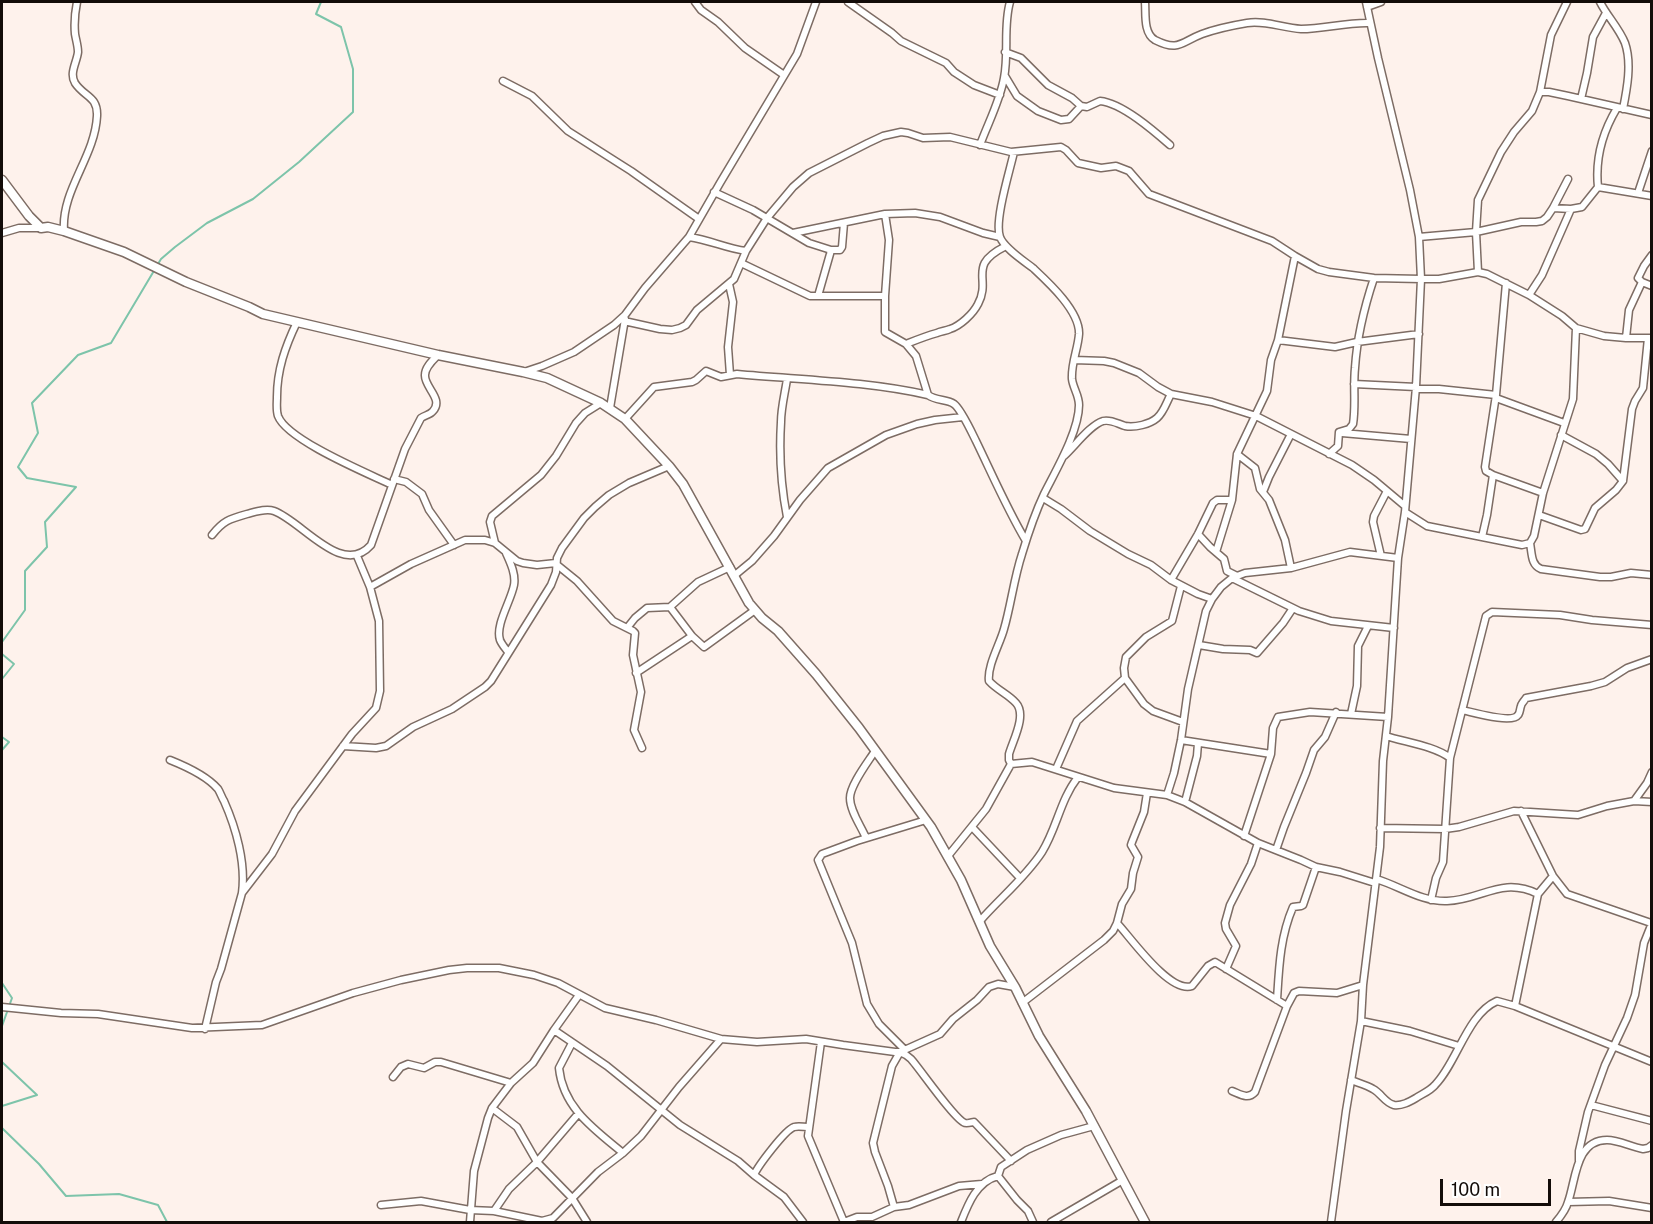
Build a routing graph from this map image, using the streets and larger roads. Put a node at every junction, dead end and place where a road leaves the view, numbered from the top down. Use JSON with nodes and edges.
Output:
{"nodes":[{"id":1,"x":77,"y":2,"type":"edge"},
{"id":2,"x":695,"y":2,"type":"edge"},
{"id":3,"x":816,"y":2,"type":"edge"},
{"id":4,"x":848,"y":2,"type":"edge"},
{"id":5,"x":1010,"y":2,"type":"edge"},
{"id":6,"x":1145,"y":2,"type":"edge"},
{"id":7,"x":1381,"y":2,"type":"edge"},
{"id":8,"x":1567,"y":2,"type":"edge"},
{"id":9,"x":1600,"y":2,"type":"edge"},
{"id":10,"x":1367,"y":4,"type":"edge"},
{"id":11,"x":1606,"y":13,"type":"junction"},
{"id":12,"x":1370,"y":23,"type":"junction"},
{"id":13,"x":1005,"y":52,"type":"junction"},
{"id":14,"x":784,"y":75,"type":"junction"},
{"id":15,"x":1005,"y":76,"type":"junction"},
{"id":16,"x":503,"y":81,"type":"dead end"},
{"id":17,"x":1540,"y":92,"type":"junction"},
{"id":18,"x":1000,"y":93,"type":"junction"},
{"id":19,"x":1017,"y":96,"type":"junction"},
{"id":20,"x":1581,"y":99,"type":"junction"},
{"id":21,"x":1082,"y":106,"type":"junction"},
{"id":22,"x":1620,"y":109,"type":"junction"},
{"id":23,"x":1652,"y":116,"type":"edge"},
{"id":24,"x":980,"y":145,"type":"junction"},
{"id":25,"x":1170,"y":145,"type":"dead end"},
{"id":26,"x":1652,"y":151,"type":"edge"},
{"id":27,"x":1014,"y":152,"type":"junction"},
{"id":28,"x":1650,"y":160,"type":"edge"},
{"id":29,"x":1568,"y":179,"type":"dead end"},
{"id":30,"x":2,"y":180,"type":"edge"},
{"id":31,"x":1598,"y":187,"type":"junction"},
{"id":32,"x":714,"y":192,"type":"junction"},
{"id":33,"x":1638,"y":193,"type":"junction"},
{"id":34,"x":1652,"y":196,"type":"edge"},
{"id":35,"x":1553,"y":208,"type":"junction"},
{"id":36,"x":1571,"y":209,"type":"junction"},
{"id":37,"x":885,"y":214,"type":"junction"},
{"id":38,"x":767,"y":218,"type":"junction"},
{"id":39,"x":699,"y":219,"type":"junction"},
{"id":40,"x":844,"y":223,"type":"junction"},
{"id":41,"x":41,"y":228,"type":"junction"},
{"id":42,"x":64,"y":231,"type":"junction"},
{"id":43,"x":2,"y":232,"type":"edge"},
{"id":44,"x":1476,"y":232,"type":"junction"},
{"id":45,"x":794,"y":233,"type":"junction"},
{"id":46,"x":689,"y":237,"type":"junction"},
{"id":47,"x":1000,"y":237,"type":"junction"},
{"id":48,"x":1419,"y":237,"type":"junction"},
{"id":49,"x":1006,"y":246,"type":"junction"},
{"id":50,"x":831,"y":250,"type":"junction"},
{"id":51,"x":746,"y":251,"type":"junction"},
{"id":52,"x":1652,"y":255,"type":"edge"},
{"id":53,"x":1294,"y":256,"type":"junction"},
{"id":54,"x":741,"y":263,"type":"junction"},
{"id":55,"x":1478,"y":272,"type":"junction"},
{"id":56,"x":1374,"y":278,"type":"junction"},
{"id":57,"x":1421,"y":279,"type":"junction"},
{"id":58,"x":1642,"y":282,"type":"junction"},
{"id":59,"x":1506,"y":283,"type":"junction"},
{"id":60,"x":729,"y":284,"type":"junction"},
{"id":61,"x":1652,"y":286,"type":"edge"},
{"id":62,"x":1529,"y":295,"type":"junction"},
{"id":63,"x":818,"y":296,"type":"junction"},
{"id":64,"x":885,"y":296,"type":"junction"},
{"id":65,"x":625,"y":318,"type":"junction"},
{"id":66,"x":297,"y":322,"type":"junction"},
{"id":67,"x":1576,"y":328,"type":"junction"},
{"id":68,"x":1419,"y":334,"type":"junction"},
{"id":69,"x":1626,"y":338,"type":"junction"},
{"id":70,"x":1650,"y":338,"type":"edge"},
{"id":71,"x":1278,"y":340,"type":"junction"},
{"id":72,"x":1357,"y":342,"type":"junction"},
{"id":73,"x":906,"y":344,"type":"junction"},
{"id":74,"x":438,"y":355,"type":"junction"},
{"id":75,"x":1074,"y":360,"type":"junction"},
{"id":76,"x":523,"y":372,"type":"junction"},
{"id":77,"x":730,"y":375,"type":"junction"},
{"id":78,"x":787,"y":379,"type":"junction"},
{"id":79,"x":1354,"y":384,"type":"junction"},
{"id":80,"x":1416,"y":388,"type":"junction"},
{"id":81,"x":1172,"y":394,"type":"junction"},
{"id":82,"x":928,"y":396,"type":"junction"},
{"id":83,"x":1496,"y":396,"type":"junction"},
{"id":84,"x":601,"y":403,"type":"junction"},
{"id":85,"x":610,"y":408,"type":"junction"},
{"id":86,"x":1256,"y":416,"type":"junction"},
{"id":87,"x":963,"y":417,"type":"junction"},
{"id":88,"x":626,"y":419,"type":"junction"},
{"id":89,"x":1564,"y":423,"type":"junction"},
{"id":90,"x":1338,"y":433,"type":"junction"},
{"id":91,"x":1290,"y":434,"type":"junction"},
{"id":92,"x":1561,"y":435,"type":"junction"},
{"id":93,"x":1411,"y":439,"type":"junction"},
{"id":94,"x":1237,"y":454,"type":"junction"},
{"id":95,"x":1329,"y":454,"type":"junction"},
{"id":96,"x":1061,"y":459,"type":"junction"},
{"id":97,"x":669,"y":466,"type":"junction"},
{"id":98,"x":1493,"y":475,"type":"junction"},
{"id":99,"x":1623,"y":481,"type":"junction"},
{"id":100,"x":393,"y":482,"type":"junction"},
{"id":101,"x":1387,"y":491,"type":"junction"},
{"id":102,"x":1263,"y":492,"type":"junction"},
{"id":103,"x":1543,"y":493,"type":"junction"},
{"id":104,"x":1043,"y":498,"type":"junction"},
{"id":105,"x":1232,"y":500,"type":"junction"},
{"id":106,"x":1405,"y":509,"type":"junction"},
{"id":107,"x":1539,"y":515,"type":"junction"},
{"id":108,"x":787,"y":517,"type":"junction"},
{"id":109,"x":1198,"y":534,"type":"junction"},
{"id":110,"x":212,"y":535,"type":"dead end"},
{"id":111,"x":1482,"y":537,"type":"junction"},
{"id":112,"x":1026,"y":541,"type":"junction"},
{"id":113,"x":495,"y":543,"type":"junction"},
{"id":114,"x":1530,"y":543,"type":"junction"},
{"id":115,"x":454,"y":545,"type":"junction"},
{"id":116,"x":504,"y":549,"type":"junction"},
{"id":117,"x":1216,"y":552,"type":"junction"},
{"id":118,"x":357,"y":556,"type":"junction"},
{"id":119,"x":1381,"y":556,"type":"junction"},
{"id":120,"x":1398,"y":558,"type":"junction"},
{"id":121,"x":556,"y":564,"type":"junction"},
{"id":122,"x":1291,"y":568,"type":"junction"},
{"id":123,"x":732,"y":571,"type":"junction"},
{"id":124,"x":1652,"y":575,"type":"edge"},
{"id":125,"x":1235,"y":577,"type":"junction"},
{"id":126,"x":1171,"y":580,"type":"junction"},
{"id":127,"x":1181,"y":586,"type":"junction"},
{"id":128,"x":370,"y":588,"type":"junction"},
{"id":129,"x":1212,"y":599,"type":"junction"},
{"id":130,"x":670,"y":607,"type":"junction"},
{"id":131,"x":1293,"y":608,"type":"junction"},
{"id":132,"x":756,"y":610,"type":"junction"},
{"id":133,"x":1652,"y":625,"type":"edge"},
{"id":134,"x":1368,"y":626,"type":"junction"},
{"id":135,"x":627,"y":628,"type":"junction"},
{"id":136,"x":1394,"y":628,"type":"junction"},
{"id":137,"x":692,"y":636,"type":"junction"},
{"id":138,"x":1198,"y":645,"type":"junction"},
{"id":139,"x":508,"y":652,"type":"junction"},
{"id":140,"x":1652,"y":659,"type":"edge"},
{"id":141,"x":636,"y":673,"type":"junction"},
{"id":142,"x":1125,"y":678,"type":"junction"},
{"id":143,"x":1462,"y":710,"type":"junction"},
{"id":144,"x":1336,"y":712,"type":"junction"},
{"id":145,"x":1351,"y":714,"type":"junction"},
{"id":146,"x":1388,"y":717,"type":"junction"},
{"id":147,"x":1183,"y":722,"type":"junction"},
{"id":148,"x":1386,"y":736,"type":"junction"},
{"id":149,"x":1181,"y":740,"type":"junction"},
{"id":150,"x":1198,"y":742,"type":"junction"},
{"id":151,"x":344,"y":746,"type":"junction"},
{"id":152,"x":642,"y":748,"type":"dead end"},
{"id":153,"x":875,"y":752,"type":"junction"},
{"id":154,"x":1271,"y":754,"type":"junction"},
{"id":155,"x":1449,"y":758,"type":"junction"},
{"id":156,"x":170,"y":760,"type":"dead end"},
{"id":157,"x":1011,"y":764,"type":"junction"},
{"id":158,"x":1056,"y":769,"type":"junction"},
{"id":159,"x":1652,"y":772,"type":"edge"},
{"id":160,"x":1078,"y":777,"type":"junction"},
{"id":161,"x":1147,"y":793,"type":"junction"},
{"id":162,"x":1167,"y":795,"type":"junction"},
{"id":163,"x":1634,"y":801,"type":"junction"},
{"id":164,"x":1185,"y":802,"type":"junction"},
{"id":165,"x":1652,"y":802,"type":"edge"},
{"id":166,"x":1521,"y":811,"type":"junction"},
{"id":167,"x":926,"y":820,"type":"junction"},
{"id":168,"x":972,"y":827,"type":"junction"},
{"id":169,"x":1380,"y":828,"type":"junction"},
{"id":170,"x":1445,"y":829,"type":"junction"},
{"id":171,"x":1244,"y":836,"type":"junction"},
{"id":172,"x":866,"y":838,"type":"junction"},
{"id":173,"x":1258,"y":843,"type":"junction"},
{"id":174,"x":1276,"y":850,"type":"junction"},
{"id":175,"x":948,"y":856,"type":"junction"},
{"id":176,"x":1316,"y":867,"type":"junction"},
{"id":177,"x":1553,"y":876,"type":"junction"},
{"id":178,"x":1020,"y":878,"type":"junction"},
{"id":179,"x":1376,"y":881,"type":"junction"},
{"id":180,"x":242,"y":893,"type":"junction"},
{"id":181,"x":1538,"y":894,"type":"junction"},
{"id":182,"x":1431,"y":900,"type":"junction"},
{"id":183,"x":980,"y":921,"type":"junction"},
{"id":184,"x":1117,"y":923,"type":"junction"},
{"id":185,"x":1652,"y":923,"type":"edge"},
{"id":186,"x":1226,"y":969,"type":"junction"},
{"id":187,"x":1363,"y":985,"type":"junction"},
{"id":188,"x":1015,"y":987,"type":"junction"},
{"id":189,"x":579,"y":995,"type":"junction"},
{"id":190,"x":1277,"y":1000,"type":"junction"},
{"id":191,"x":1022,"y":1003,"type":"junction"},
{"id":192,"x":1287,"y":1006,"type":"junction"},
{"id":193,"x":1515,"y":1006,"type":"junction"},
{"id":194,"x":2,"y":1008,"type":"edge"},
{"id":195,"x":1361,"y":1021,"type":"junction"},
{"id":196,"x":205,"y":1029,"type":"junction"},
{"id":197,"x":554,"y":1030,"type":"junction"},
{"id":198,"x":721,"y":1039,"type":"junction"},
{"id":199,"x":821,"y":1042,"type":"junction"},
{"id":200,"x":572,"y":1043,"type":"junction"},
{"id":201,"x":1459,"y":1046,"type":"junction"},
{"id":202,"x":1615,"y":1047,"type":"junction"},
{"id":203,"x":902,"y":1051,"type":"junction"},
{"id":204,"x":1652,"y":1062,"type":"edge"},
{"id":205,"x":393,"y":1077,"type":"dead end"},
{"id":206,"x":1351,"y":1080,"type":"junction"},
{"id":207,"x":511,"y":1083,"type":"junction"},
{"id":208,"x":1232,"y":1091,"type":"dead end"},
{"id":209,"x":1591,"y":1105,"type":"junction"},
{"id":210,"x":492,"y":1108,"type":"junction"},
{"id":211,"x":662,"y":1110,"type":"junction"},
{"id":212,"x":578,"y":1114,"type":"junction"},
{"id":213,"x":1652,"y":1121,"type":"edge"},
{"id":214,"x":1094,"y":1126,"type":"junction"},
{"id":215,"x":809,"y":1127,"type":"junction"},
{"id":216,"x":1652,"y":1144,"type":"edge"},
{"id":217,"x":623,"y":1153,"type":"junction"},
{"id":218,"x":1011,"y":1161,"type":"junction"},
{"id":219,"x":1579,"y":1161,"type":"junction"},
{"id":220,"x":537,"y":1162,"type":"junction"},
{"id":221,"x":754,"y":1175,"type":"junction"},
{"id":222,"x":998,"y":1176,"type":"junction"},
{"id":223,"x":1123,"y":1180,"type":"junction"},
{"id":224,"x":982,"y":1184,"type":"junction"},
{"id":225,"x":572,"y":1198,"type":"junction"},
{"id":226,"x":1568,"y":1202,"type":"junction"},
{"id":227,"x":381,"y":1205,"type":"dead end"},
{"id":228,"x":894,"y":1207,"type":"junction"},
{"id":229,"x":1652,"y":1208,"type":"edge"},
{"id":230,"x":470,"y":1210,"type":"junction"},
{"id":231,"x":494,"y":1211,"type":"junction"},
{"id":232,"x":553,"y":1220,"type":"edge"},
{"id":233,"x":470,"y":1222,"type":"edge"},
{"id":234,"x":588,"y":1222,"type":"edge"},
{"id":235,"x":803,"y":1222,"type":"edge"},
{"id":236,"x":961,"y":1222,"type":"edge"},
{"id":237,"x":1033,"y":1222,"type":"edge"},
{"id":238,"x":1051,"y":1222,"type":"edge"},
{"id":239,"x":1145,"y":1222,"type":"edge"},
{"id":240,"x":1331,"y":1222,"type":"edge"},
{"id":241,"x":1556,"y":1222,"type":"edge"}],
"edges":[{"from":1,"to":42,"type":"street"},
{"from":2,"to":14,"type":"street"},
{"from":3,"to":14,"type":"street"},
{"from":4,"to":18,"type":"street"},
{"from":5,"to":13,"type":"street"},
{"from":6,"to":12,"type":"street"},
{"from":7,"to":10,"type":"street"},
{"from":8,"to":17,"type":"street"},
{"from":9,"to":11,"type":"street"},
{"from":10,"to":12,"type":"street"},
{"from":11,"to":20,"type":"street"},
{"from":11,"to":22,"type":"street"},
{"from":12,"to":48,"type":"street"},
{"from":13,"to":15,"type":"street"},
{"from":13,"to":21,"type":"street"},
{"from":14,"to":32,"type":"street"},
{"from":15,"to":18,"type":"street"},
{"from":15,"to":19,"type":"street"},
{"from":16,"to":39,"type":"street"},
{"from":17,"to":20,"type":"street"},
{"from":17,"to":44,"type":"street"},
{"from":18,"to":19,"type":"street"},
{"from":18,"to":24,"type":"street"},
{"from":19,"to":21,"type":"street"},
{"from":20,"to":22,"type":"street"},
{"from":21,"to":25,"type":"street"},
{"from":22,"to":23,"type":"street"},
{"from":22,"to":31,"type":"street"},
{"from":24,"to":27,"type":"street"},
{"from":24,"to":38,"type":"street"},
{"from":26,"to":28,"type":"street"},
{"from":27,"to":47,"type":"street"},
{"from":27,"to":53,"type":"street"},
{"from":28,"to":33,"type":"street"},
{"from":29,"to":35,"type":"street"},
{"from":30,"to":41,"type":"street"},
{"from":31,"to":33,"type":"street"},
{"from":31,"to":36,"type":"street"},
{"from":32,"to":38,"type":"street"},
{"from":32,"to":39,"type":"street"},
{"from":33,"to":34,"type":"street"},
{"from":35,"to":36,"type":"street"},
{"from":35,"to":44,"type":"street"},
{"from":36,"to":62,"type":"street"},
{"from":37,"to":40,"type":"street"},
{"from":37,"to":47,"type":"street"},
{"from":37,"to":64,"type":"street"},
{"from":38,"to":45,"type":"street"},
{"from":38,"to":51,"type":"street"},
{"from":39,"to":46,"type":"street"},
{"from":40,"to":45,"type":"street"},
{"from":40,"to":50,"type":"street"},
{"from":41,"to":42,"type":"street"},
{"from":41,"to":43,"type":"street"},
{"from":42,"to":66,"type":"street"},
{"from":44,"to":48,"type":"street"},
{"from":44,"to":55,"type":"street"},
{"from":45,"to":50,"type":"street"},
{"from":46,"to":51,"type":"street"},
{"from":46,"to":65,"type":"street"},
{"from":47,"to":49,"type":"street"},
{"from":48,"to":57,"type":"street"},
{"from":49,"to":73,"type":"street"},
{"from":49,"to":75,"type":"street"},
{"from":50,"to":63,"type":"street"},
{"from":51,"to":54,"type":"street"},
{"from":52,"to":58,"type":"street"},
{"from":53,"to":56,"type":"street"},
{"from":53,"to":71,"type":"street"},
{"from":54,"to":60,"type":"street"},
{"from":54,"to":63,"type":"street"},
{"from":55,"to":57,"type":"street"},
{"from":55,"to":59,"type":"street"},
{"from":56,"to":57,"type":"street"},
{"from":56,"to":72,"type":"street"},
{"from":57,"to":68,"type":"street"},
{"from":58,"to":61,"type":"street"},
{"from":58,"to":69,"type":"street"},
{"from":59,"to":62,"type":"street"},
{"from":59,"to":83,"type":"street"},
{"from":60,"to":65,"type":"street"},
{"from":60,"to":77,"type":"street"},
{"from":62,"to":67,"type":"street"},
{"from":63,"to":64,"type":"street"},
{"from":64,"to":73,"type":"street"},
{"from":65,"to":76,"type":"street"},
{"from":65,"to":85,"type":"street"},
{"from":66,"to":74,"type":"street"},
{"from":66,"to":100,"type":"street"},
{"from":67,"to":69,"type":"street"},
{"from":67,"to":89,"type":"street"},
{"from":68,"to":72,"type":"street"},
{"from":68,"to":80,"type":"street"},
{"from":69,"to":70,"type":"street"},
{"from":70,"to":99,"type":"street"},
{"from":71,"to":72,"type":"street"},
{"from":71,"to":86,"type":"street"},
{"from":72,"to":79,"type":"street"},
{"from":73,"to":82,"type":"street"},
{"from":74,"to":76,"type":"street"},
{"from":74,"to":100,"type":"street"},
{"from":75,"to":81,"type":"street"},
{"from":75,"to":96,"type":"street"},
{"from":76,"to":84,"type":"street"},
{"from":77,"to":78,"type":"street"},
{"from":77,"to":88,"type":"street"},
{"from":78,"to":82,"type":"street"},
{"from":78,"to":108,"type":"street"},
{"from":79,"to":80,"type":"street"},
{"from":79,"to":90,"type":"street"},
{"from":80,"to":83,"type":"street"},
{"from":80,"to":93,"type":"street"},
{"from":81,"to":86,"type":"street"},
{"from":81,"to":96,"type":"street"},
{"from":82,"to":87,"type":"street"},
{"from":83,"to":89,"type":"street"},
{"from":83,"to":98,"type":"street"},
{"from":84,"to":85,"type":"street"},
{"from":84,"to":113,"type":"street"},
{"from":85,"to":88,"type":"street"},
{"from":86,"to":91,"type":"street"},
{"from":86,"to":94,"type":"street"},
{"from":87,"to":108,"type":"street"},
{"from":87,"to":112,"type":"street"},
{"from":88,"to":97,"type":"street"},
{"from":89,"to":92,"type":"street"},
{"from":90,"to":93,"type":"street"},
{"from":90,"to":95,"type":"street"},
{"from":91,"to":95,"type":"street"},
{"from":91,"to":102,"type":"street"},
{"from":92,"to":99,"type":"street"},
{"from":92,"to":103,"type":"street"},
{"from":93,"to":106,"type":"street"},
{"from":94,"to":102,"type":"street"},
{"from":94,"to":105,"type":"street"},
{"from":95,"to":101,"type":"street"},
{"from":96,"to":104,"type":"street"},
{"from":97,"to":121,"type":"street"},
{"from":97,"to":123,"type":"street"},
{"from":98,"to":103,"type":"street"},
{"from":98,"to":111,"type":"street"},
{"from":99,"to":107,"type":"street"},
{"from":100,"to":115,"type":"street"},
{"from":100,"to":118,"type":"street"},
{"from":101,"to":106,"type":"street"},
{"from":101,"to":119,"type":"street"},
{"from":102,"to":122,"type":"street"},
{"from":103,"to":107,"type":"street"},
{"from":104,"to":112,"type":"street"},
{"from":104,"to":126,"type":"street"},
{"from":105,"to":109,"type":"street"},
{"from":105,"to":117,"type":"street"},
{"from":106,"to":111,"type":"street"},
{"from":106,"to":120,"type":"street"},
{"from":107,"to":114,"type":"street"},
{"from":108,"to":123,"type":"street"},
{"from":109,"to":117,"type":"street"},
{"from":109,"to":126,"type":"street"},
{"from":110,"to":118,"type":"street"},
{"from":111,"to":114,"type":"street"},
{"from":112,"to":157,"type":"street"},
{"from":113,"to":115,"type":"street"},
{"from":113,"to":116,"type":"street"},
{"from":114,"to":124,"type":"street"},
{"from":115,"to":128,"type":"street"},
{"from":116,"to":121,"type":"street"},
{"from":116,"to":139,"type":"street"},
{"from":117,"to":125,"type":"street"},
{"from":118,"to":128,"type":"street"},
{"from":119,"to":120,"type":"street"},
{"from":119,"to":122,"type":"street"},
{"from":120,"to":136,"type":"street"},
{"from":121,"to":135,"type":"street"},
{"from":121,"to":139,"type":"street"},
{"from":122,"to":125,"type":"street"},
{"from":123,"to":130,"type":"street"},
{"from":123,"to":132,"type":"street"},
{"from":125,"to":129,"type":"street"},
{"from":125,"to":131,"type":"street"},
{"from":126,"to":127,"type":"street"},
{"from":127,"to":129,"type":"street"},
{"from":127,"to":142,"type":"street"},
{"from":128,"to":151,"type":"street"},
{"from":129,"to":138,"type":"street"},
{"from":130,"to":135,"type":"street"},
{"from":130,"to":137,"type":"street"},
{"from":131,"to":134,"type":"street"},
{"from":131,"to":138,"type":"street"},
{"from":132,"to":137,"type":"street"},
{"from":132,"to":153,"type":"street"},
{"from":133,"to":143,"type":"street"},
{"from":134,"to":136,"type":"street"},
{"from":134,"to":145,"type":"street"},
{"from":135,"to":141,"type":"street"},
{"from":136,"to":146,"type":"street"},
{"from":137,"to":141,"type":"street"},
{"from":138,"to":147,"type":"street"},
{"from":139,"to":151,"type":"street"},
{"from":140,"to":143,"type":"street"},
{"from":141,"to":152,"type":"street"},
{"from":142,"to":147,"type":"street"},
{"from":142,"to":158,"type":"street"},
{"from":143,"to":155,"type":"street"},
{"from":144,"to":145,"type":"street"},
{"from":144,"to":154,"type":"street"},
{"from":144,"to":174,"type":"street"},
{"from":145,"to":146,"type":"street"},
{"from":146,"to":148,"type":"street"},
{"from":147,"to":149,"type":"street"},
{"from":148,"to":155,"type":"street"},
{"from":148,"to":169,"type":"street"},
{"from":149,"to":150,"type":"street"},
{"from":149,"to":162,"type":"street"},
{"from":150,"to":154,"type":"street"},
{"from":150,"to":164,"type":"street"},
{"from":151,"to":180,"type":"street"},
{"from":153,"to":167,"type":"street"},
{"from":153,"to":172,"type":"street"},
{"from":154,"to":171,"type":"street"},
{"from":155,"to":170,"type":"street"},
{"from":156,"to":180,"type":"street"},
{"from":157,"to":158,"type":"street"},
{"from":157,"to":168,"type":"street"},
{"from":158,"to":160,"type":"street"},
{"from":159,"to":163,"type":"street"},
{"from":160,"to":161,"type":"street"},
{"from":160,"to":178,"type":"street"},
{"from":161,"to":162,"type":"street"},
{"from":161,"to":184,"type":"street"},
{"from":162,"to":164,"type":"street"},
{"from":163,"to":165,"type":"street"},
{"from":163,"to":166,"type":"street"},
{"from":164,"to":171,"type":"street"},
{"from":166,"to":170,"type":"street"},
{"from":166,"to":177,"type":"street"},
{"from":167,"to":172,"type":"street"},
{"from":167,"to":175,"type":"street"},
{"from":168,"to":175,"type":"street"},
{"from":168,"to":178,"type":"street"},
{"from":169,"to":170,"type":"street"},
{"from":169,"to":179,"type":"street"},
{"from":170,"to":182,"type":"street"},
{"from":171,"to":173,"type":"street"},
{"from":172,"to":203,"type":"street"},
{"from":173,"to":174,"type":"street"},
{"from":173,"to":186,"type":"street"},
{"from":174,"to":176,"type":"street"},
{"from":175,"to":183,"type":"street"},
{"from":176,"to":179,"type":"street"},
{"from":176,"to":190,"type":"street"},
{"from":177,"to":181,"type":"street"},
{"from":177,"to":185,"type":"street"},
{"from":178,"to":183,"type":"street"},
{"from":179,"to":182,"type":"street"},
{"from":179,"to":187,"type":"street"},
{"from":180,"to":196,"type":"street"},
{"from":181,"to":182,"type":"street"},
{"from":181,"to":193,"type":"street"},
{"from":183,"to":188,"type":"street"},
{"from":184,"to":186,"type":"street"},
{"from":184,"to":191,"type":"street"},
{"from":185,"to":202,"type":"street"},
{"from":186,"to":190,"type":"street"},
{"from":187,"to":192,"type":"street"},
{"from":187,"to":195,"type":"street"},
{"from":188,"to":191,"type":"street"},
{"from":188,"to":203,"type":"street"},
{"from":189,"to":196,"type":"street"},
{"from":189,"to":197,"type":"street"},
{"from":189,"to":198,"type":"street"},
{"from":190,"to":192,"type":"street"},
{"from":191,"to":214,"type":"street"},
{"from":192,"to":208,"type":"street"},
{"from":193,"to":201,"type":"street"},
{"from":193,"to":202,"type":"street"},
{"from":194,"to":196,"type":"street"},
{"from":195,"to":201,"type":"street"},
{"from":195,"to":206,"type":"street"},
{"from":197,"to":200,"type":"street"},
{"from":197,"to":207,"type":"street"},
{"from":198,"to":199,"type":"street"},
{"from":198,"to":211,"type":"street"},
{"from":199,"to":203,"type":"street"},
{"from":199,"to":215,"type":"street"},
{"from":200,"to":211,"type":"street"},
{"from":200,"to":212,"type":"street"},
{"from":201,"to":206,"type":"street"},
{"from":202,"to":204,"type":"street"},
{"from":202,"to":209,"type":"street"},
{"from":203,"to":218,"type":"street"},
{"from":203,"to":228,"type":"street"},
{"from":205,"to":207,"type":"street"},
{"from":206,"to":240,"type":"street"},
{"from":207,"to":210,"type":"street"},
{"from":209,"to":213,"type":"street"},
{"from":209,"to":219,"type":"street"},
{"from":210,"to":220,"type":"street"},
{"from":210,"to":230,"type":"street"},
{"from":211,"to":217,"type":"street"},
{"from":211,"to":221,"type":"street"},
{"from":212,"to":217,"type":"street"},
{"from":212,"to":220,"type":"street"},
{"from":214,"to":218,"type":"street"},
{"from":214,"to":223,"type":"street"},
{"from":215,"to":221,"type":"street"},
{"from":215,"to":228,"type":"street"},
{"from":216,"to":219,"type":"street"},
{"from":217,"to":225,"type":"street"},
{"from":218,"to":222,"type":"street"},
{"from":219,"to":226,"type":"street"},
{"from":220,"to":225,"type":"street"},
{"from":220,"to":231,"type":"street"},
{"from":221,"to":235,"type":"street"},
{"from":222,"to":224,"type":"street"},
{"from":222,"to":237,"type":"street"},
{"from":223,"to":238,"type":"street"},
{"from":223,"to":239,"type":"street"},
{"from":224,"to":228,"type":"street"},
{"from":224,"to":236,"type":"street"},
{"from":225,"to":232,"type":"street"},
{"from":225,"to":234,"type":"street"},
{"from":226,"to":229,"type":"street"},
{"from":226,"to":241,"type":"street"},
{"from":227,"to":230,"type":"street"},
{"from":230,"to":231,"type":"street"},
{"from":230,"to":233,"type":"street"},
{"from":231,"to":232,"type":"street"}]}
